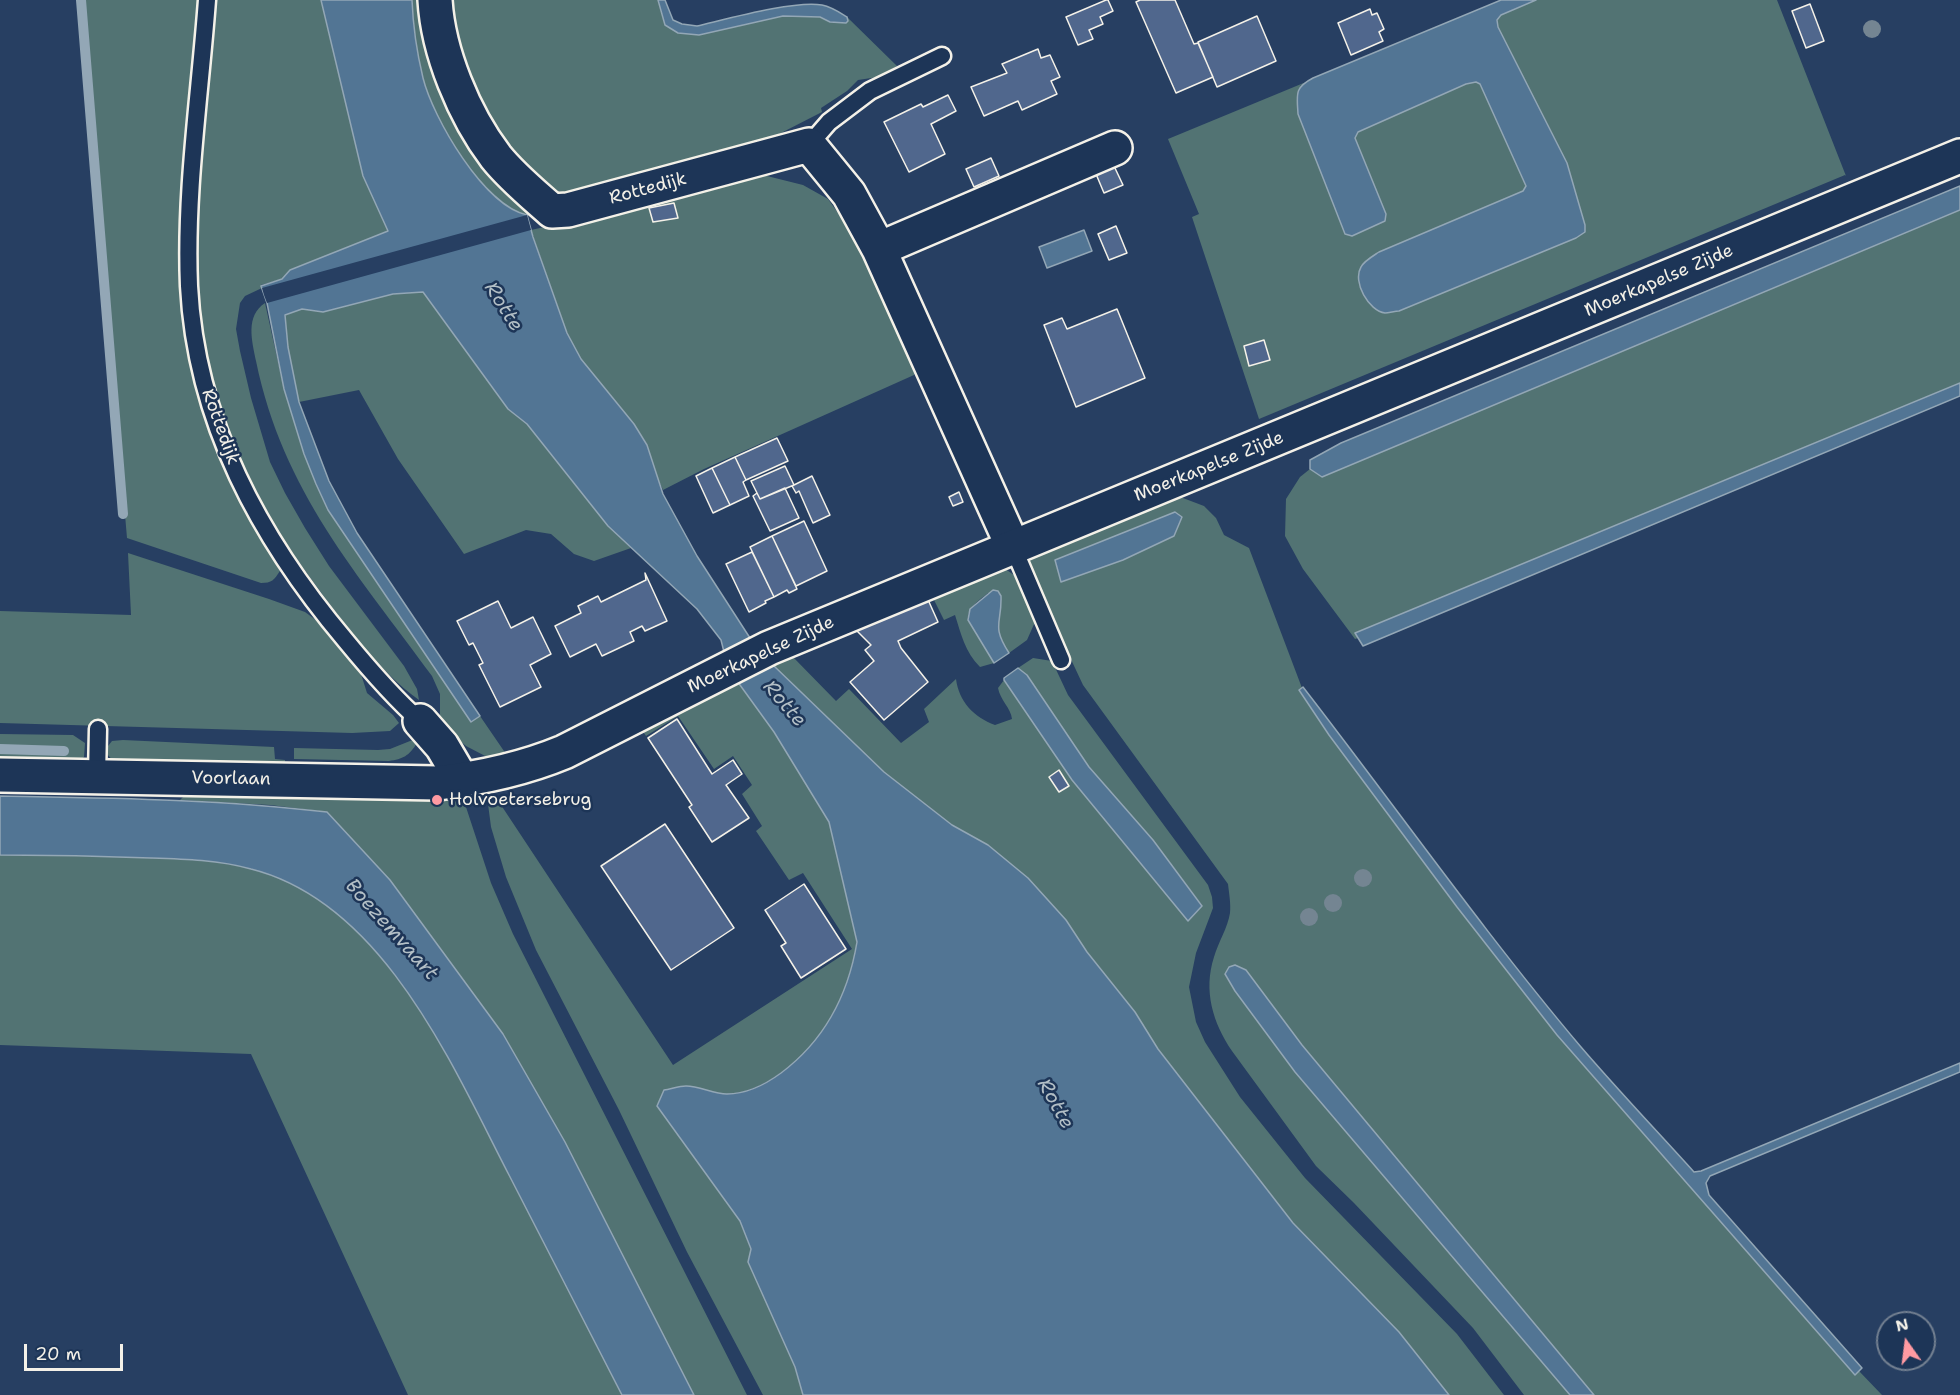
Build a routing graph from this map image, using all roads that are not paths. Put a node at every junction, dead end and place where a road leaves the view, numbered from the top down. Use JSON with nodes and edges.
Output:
{"nodes":[{"id":1,"x":207,"y":0,"type":"edge"},
{"id":2,"x":435,"y":0,"type":"edge"},
{"id":3,"x":942,"y":56,"type":"dead end"},
{"id":4,"x":809,"y":145,"type":"junction"},
{"id":5,"x":1115,"y":148,"type":"dead end"},
{"id":6,"x":1960,"y":156,"type":"edge"},
{"id":7,"x":879,"y":249,"type":"junction"},
{"id":8,"x":1012,"y":547,"type":"junction"},
{"id":9,"x":1062,"y":660,"type":"dead end"},
{"id":10,"x":420,"y":721,"type":"joint"},
{"id":11,"x":98,"y":729,"type":"dead end"},
{"id":12,"x":0,"y":775,"type":"edge"},
{"id":13,"x":97,"y":776,"type":"junction"},
{"id":14,"x":462,"y":780,"type":"junction"}],
"edges":[{"from":1,"to":10,"type":"lane","name":"Rottedijk"},
{"from":2,"to":4,"type":"street","name":"Rottedijk"},
{"from":3,"to":4,"type":"lane"},
{"from":4,"to":7,"type":"street"},
{"from":5,"to":7,"type":"street"},
{"from":6,"to":8,"type":"street","name":"Moerkapelse Zijde"},
{"from":7,"to":8,"type":"street"},
{"from":8,"to":9,"type":"lane"},
{"from":8,"to":14,"type":"street","name":"Moerkapelse Zijde"},
{"from":10,"to":14,"type":"street","name":"Rottedijk"},
{"from":11,"to":13,"type":"lane"},
{"from":12,"to":13,"type":"street","name":"Voorlaan"},
{"from":13,"to":14,"type":"street","name":"Voorlaan"}]}
